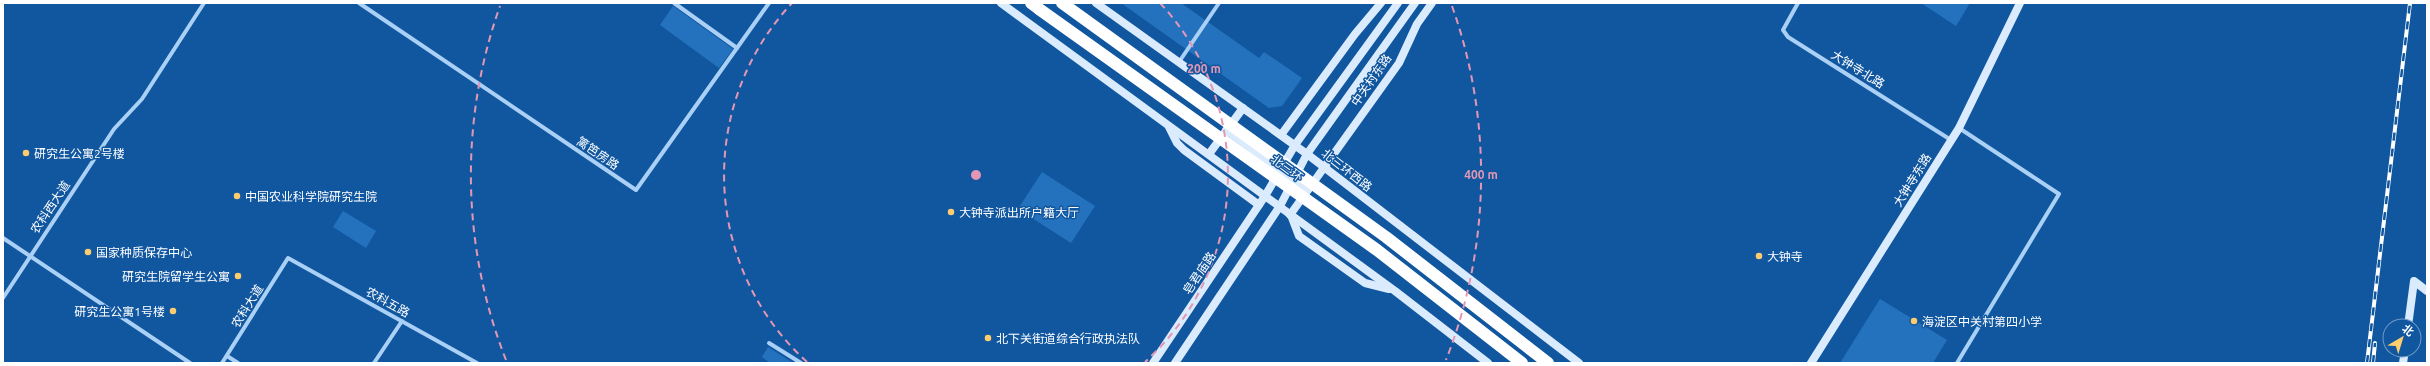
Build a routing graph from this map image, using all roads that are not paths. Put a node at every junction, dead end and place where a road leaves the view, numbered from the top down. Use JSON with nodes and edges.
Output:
{"nodes":[{"id":1,"x":204,"y":3,"type":"edge"},
{"id":2,"x":359,"y":3,"type":"edge"},
{"id":3,"x":674,"y":3,"type":"edge"},
{"id":4,"x":769,"y":3,"type":"edge"},
{"id":5,"x":1001,"y":3,"type":"edge"},
{"id":6,"x":1062,"y":3,"type":"edge"},
{"id":7,"x":1219,"y":3,"type":"edge"},
{"id":8,"x":1381,"y":3,"type":"edge"},
{"id":9,"x":1398,"y":3,"type":"edge"},
{"id":10,"x":1415,"y":3,"type":"edge"},
{"id":11,"x":1432,"y":3,"type":"edge"},
{"id":12,"x":1798,"y":3,"type":"edge"},
{"id":13,"x":2020,"y":3,"type":"edge"},
{"id":14,"x":1099,"y":4,"type":"edge"},
{"id":15,"x":1035,"y":6,"type":"edge"},
{"id":16,"x":737,"y":48,"type":"junction"},
{"id":17,"x":1179,"y":62,"type":"junction"},
{"id":18,"x":1243,"y":108,"type":"junction"},
{"id":19,"x":1168,"y":124,"type":"junction"},
{"id":20,"x":1959,"y":128,"type":"junction"},
{"id":21,"x":1226,"y":130,"type":"junction"},
{"id":22,"x":1281,"y":135,"type":"junction"},
{"id":23,"x":1951,"y":140,"type":"junction"},
{"id":24,"x":1295,"y":145,"type":"junction"},
{"id":25,"x":1209,"y":154,"type":"junction"},
{"id":26,"x":1307,"y":154,"type":"junction"},
{"id":27,"x":1324,"y":167,"type":"junction"},
{"id":28,"x":1280,"y":170,"type":"junction"},
{"id":29,"x":1294,"y":180,"type":"junction"},
{"id":30,"x":1308,"y":190,"type":"junction"},
{"id":31,"x":1265,"y":196,"type":"junction"},
{"id":32,"x":1259,"y":205,"type":"junction"},
{"id":33,"x":1280,"y":206,"type":"junction"},
{"id":34,"x":1290,"y":214,"type":"junction"},
{"id":35,"x":3,"y":238,"type":"edge"},
{"id":36,"x":29,"y":255,"type":"junction"},
{"id":37,"x":288,"y":258,"type":"joint"},
{"id":38,"x":1395,"y":291,"type":"junction"},
{"id":39,"x":2427,"y":291,"type":"edge"},
{"id":40,"x":3,"y":298,"type":"edge"},
{"id":41,"x":2409,"y":318,"type":"edge"},
{"id":42,"x":402,"y":321,"type":"junction"},
{"id":43,"x":770,"y":343,"type":"dead end"},
{"id":44,"x":227,"y":356,"type":"junction"},
{"id":45,"x":190,"y":363,"type":"edge"},
{"id":46,"x":222,"y":363,"type":"edge"},
{"id":47,"x":238,"y":363,"type":"edge"},
{"id":48,"x":374,"y":363,"type":"edge"},
{"id":49,"x":477,"y":363,"type":"edge"},
{"id":50,"x":801,"y":363,"type":"edge"},
{"id":51,"x":1153,"y":363,"type":"edge"},
{"id":52,"x":1175,"y":363,"type":"edge"},
{"id":53,"x":1488,"y":363,"type":"edge"},
{"id":54,"x":1522,"y":363,"type":"edge"},
{"id":55,"x":1548,"y":363,"type":"edge"},
{"id":56,"x":1579,"y":363,"type":"edge"},
{"id":57,"x":1811,"y":363,"type":"edge"},
{"id":58,"x":1957,"y":363,"type":"edge"}],
"edges":[{"from":1,"to":36,"type":"street","name":"农科西大道"},
{"from":2,"to":16,"type":"street","name":"篱笆房路"},
{"from":3,"to":16,"type":"street"},
{"from":4,"to":16,"type":"street","name":"篱笆房路"},
{"from":5,"to":19,"type":"street"},
{"from":6,"to":55,"type":"highway","name":"北三环","bridge":true},
{"from":7,"to":17,"type":"street"},
{"from":8,"to":22,"type":"street"},
{"from":9,"to":24,"type":"street","name":"中关村东路"},
{"from":10,"to":26,"type":"street","name":"中关村东路"},
{"from":11,"to":27,"type":"street","name":"中关村东路"},
{"from":12,"to":23,"type":"street","name":"大钟寺北路"},
{"from":13,"to":20,"type":"street","name":"大钟寺东路"},
{"from":14,"to":17,"type":"street","name":"北三环西路"},
{"from":15,"to":54,"type":"highway","name":"北三环","bridge":true},
{"from":17,"to":18,"type":"street","name":"北三环西路"},
{"from":18,"to":21,"type":"street"},
{"from":18,"to":22,"type":"street","name":"北三环西路"},
{"from":19,"to":25,"type":"street"},
{"from":19,"to":32,"type":"street"},
{"from":20,"to":23,"type":"street","name":"大钟寺东路"},
{"from":20,"to":58,"type":"street"},
{"from":21,"to":25,"type":"street"},
{"from":21,"to":28,"type":"street"},
{"from":22,"to":24,"type":"street","name":"北三环西路"},
{"from":23,"to":57,"type":"street","name":"大钟寺东路"},
{"from":24,"to":26,"type":"street","name":"北三环西路"},
{"from":24,"to":28,"type":"street","name":"中关村东路"},
{"from":25,"to":31,"type":"street"},
{"from":26,"to":27,"type":"street","name":"北三环西路"},
{"from":26,"to":29,"type":"street","name":"中关村东路"},
{"from":27,"to":30,"type":"street","name":"中关村东路"},
{"from":27,"to":56,"type":"street","name":"北三环西路"},
{"from":28,"to":29,"type":"street"},
{"from":28,"to":31,"type":"street","name":"皂君庙路"},
{"from":29,"to":30,"type":"street"},
{"from":29,"to":33,"type":"street","name":"中关村东路"},
{"from":30,"to":34,"type":"street","name":"中关村东路"},
{"from":31,"to":32,"type":"street","name":"皂君庙路"},
{"from":31,"to":33,"type":"street"},
{"from":32,"to":51,"type":"street","name":"皂君庙路"},
{"from":33,"to":34,"type":"street"},
{"from":33,"to":52,"type":"street"},
{"from":34,"to":38,"type":"street"},
{"from":34,"to":38,"type":"street"},
{"from":35,"to":36,"type":"street"},
{"from":36,"to":40,"type":"street","name":"农科西大道"},
{"from":36,"to":45,"type":"street"},
{"from":37,"to":42,"type":"street","name":"农科五路"},
{"from":37,"to":44,"type":"street","name":"农科大道"},
{"from":38,"to":53,"type":"street"},
{"from":39,"to":41,"type":"street"},
{"from":42,"to":48,"type":"street"},
{"from":42,"to":49,"type":"street","name":"农科五路"},
{"from":43,"to":50,"type":"street"},
{"from":44,"to":46,"type":"street","name":"农科大道"},
{"from":44,"to":47,"type":"street"}]}
